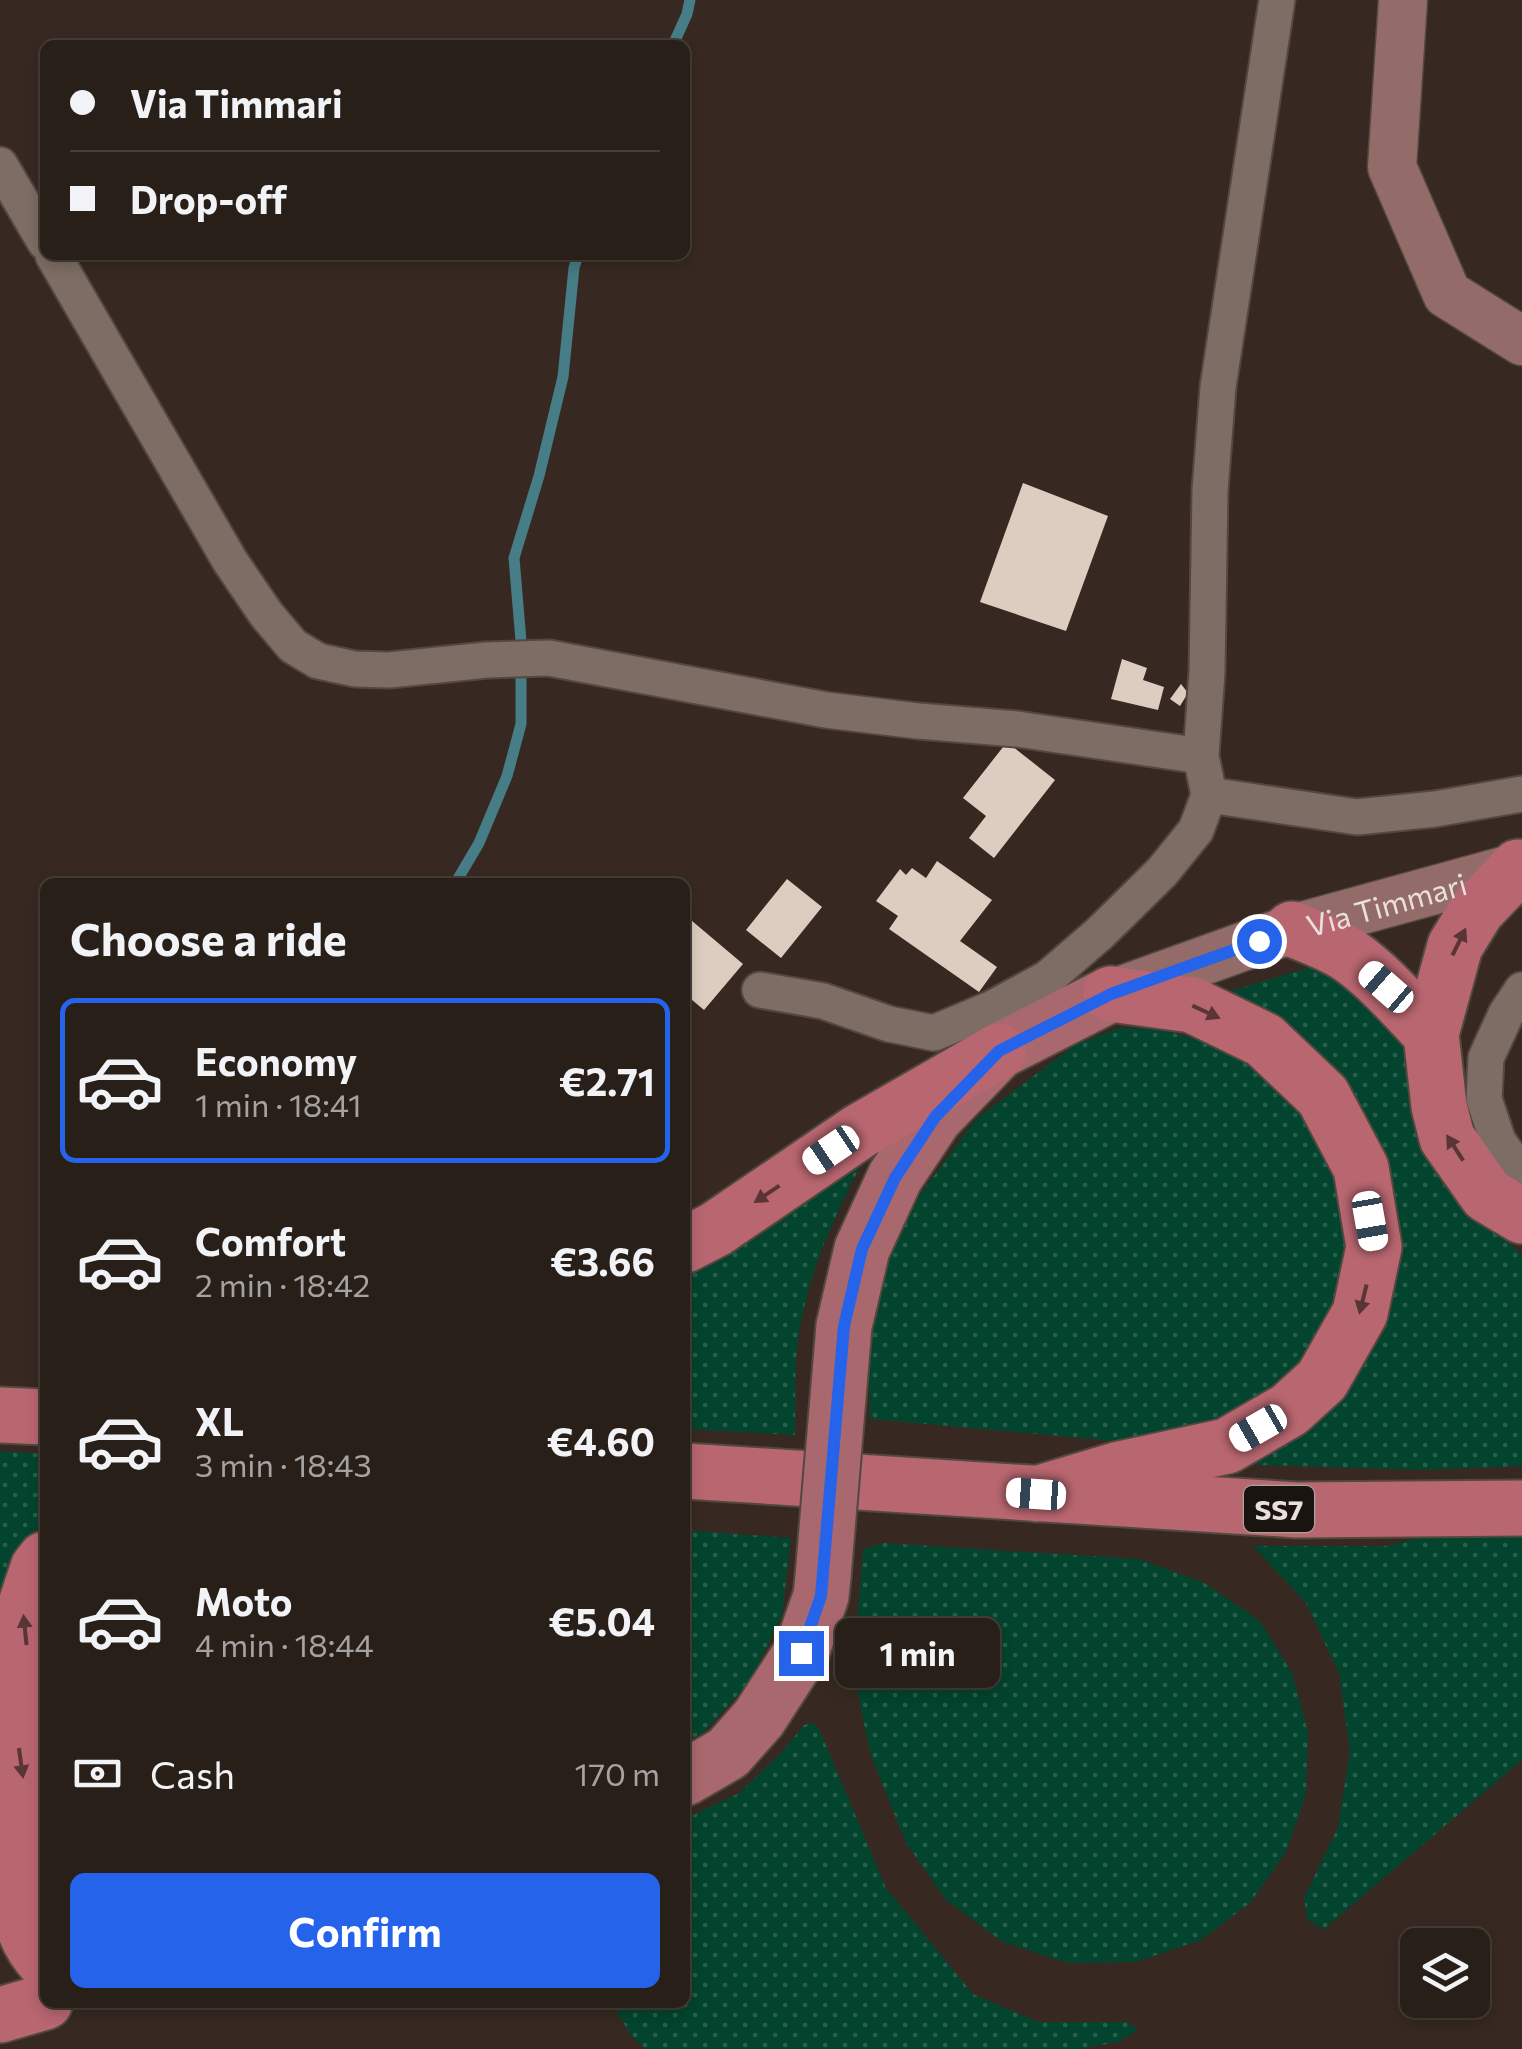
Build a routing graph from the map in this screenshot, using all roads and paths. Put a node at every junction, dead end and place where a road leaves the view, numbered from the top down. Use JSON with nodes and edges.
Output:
{"nodes":[{"id":1,"x":1277,"y":0,"type":"edge"},
{"id":2,"x":1403,"y":0,"type":"edge"},
{"id":3,"x":0,"y":165,"type":"edge"},
{"id":4,"x":40,"y":233,"type":"edge"},
{"id":5,"x":55,"y":260,"type":"edge"},
{"id":6,"x":1522,"y":341,"type":"edge"},
{"id":7,"x":1201,"y":756,"type":"junction"},
{"id":8,"x":1522,"y":794,"type":"edge"},
{"id":9,"x":1209,"y":795,"type":"junction"},
{"id":10,"x":1520,"y":867,"type":"edge"},
{"id":11,"x":1292,"y":930,"type":"junction"},
{"id":12,"x":760,"y":990,"type":"dead end"},
{"id":13,"x":1522,"y":990,"type":"edge"},
{"id":14,"x":1111,"y":994,"type":"junction"},
{"id":15,"x":1431,"y":1034,"type":"junction"},
{"id":16,"x":999,"y":1051,"type":"junction"},
{"id":17,"x":1522,"y":1175,"type":"edge"},
{"id":18,"x":1522,"y":1216,"type":"edge"},
{"id":19,"x":690,"y":1242,"type":"edge"},
{"id":20,"x":0,"y":1415,"type":"edge"},
{"id":21,"x":40,"y":1417,"type":"edge"},
{"id":22,"x":690,"y":1471,"type":"edge"},
{"id":23,"x":1036,"y":1494,"type":"junction"},
{"id":24,"x":1522,"y":1508,"type":"edge"},
{"id":25,"x":40,"y":1565,"type":"edge"},
{"id":26,"x":0,"y":1680,"type":"edge"},
{"id":27,"x":40,"y":1694,"type":"edge"},
{"id":28,"x":690,"y":1775,"type":"edge"},
{"id":29,"x":21,"y":1871,"type":"edge"},
{"id":30,"x":40,"y":1956,"type":"edge"},
{"id":31,"x":40,"y":2003,"type":"edge"},
{"id":32,"x":0,"y":2015,"type":"edge"}],
"edges":[{"from":1,"to":7,"type":"street"},
{"from":2,"to":6,"type":"main road"},
{"from":3,"to":4,"type":"street"},
{"from":5,"to":7,"type":"street"},
{"from":7,"to":9,"type":"street"},
{"from":8,"to":9,"type":"street"},
{"from":9,"to":12,"type":"street"},
{"from":10,"to":11,"type":"main road","name":"Via Timmari"},
{"from":15,"to":10,"type":"highway","one_way":true},
{"from":11,"to":14,"type":"main road","name":"Via Timmari"},
{"from":11,"to":15,"type":"highway"},
{"from":13,"to":17,"type":"street"},
{"from":14,"to":16,"type":"main road","name":"Via Timmari"},
{"from":14,"to":23,"type":"highway","one_way":true},
{"from":18,"to":15,"type":"highway","one_way":true},
{"from":16,"to":19,"type":"highway","one_way":true},
{"from":16,"to":28,"type":"main road","name":"Via Timmari","bridge":true},
{"from":20,"to":21,"type":"highway"},
{"from":22,"to":23,"type":"highway","number":"SS7"},
{"from":23,"to":24,"type":"highway","number":"SS7"},
{"from":27,"to":25,"type":"highway","one_way":true},
{"from":26,"to":29,"type":"highway","one_way":true},
{"from":29,"to":30,"type":"highway"},
{"from":31,"to":32,"type":"highway"}]}
